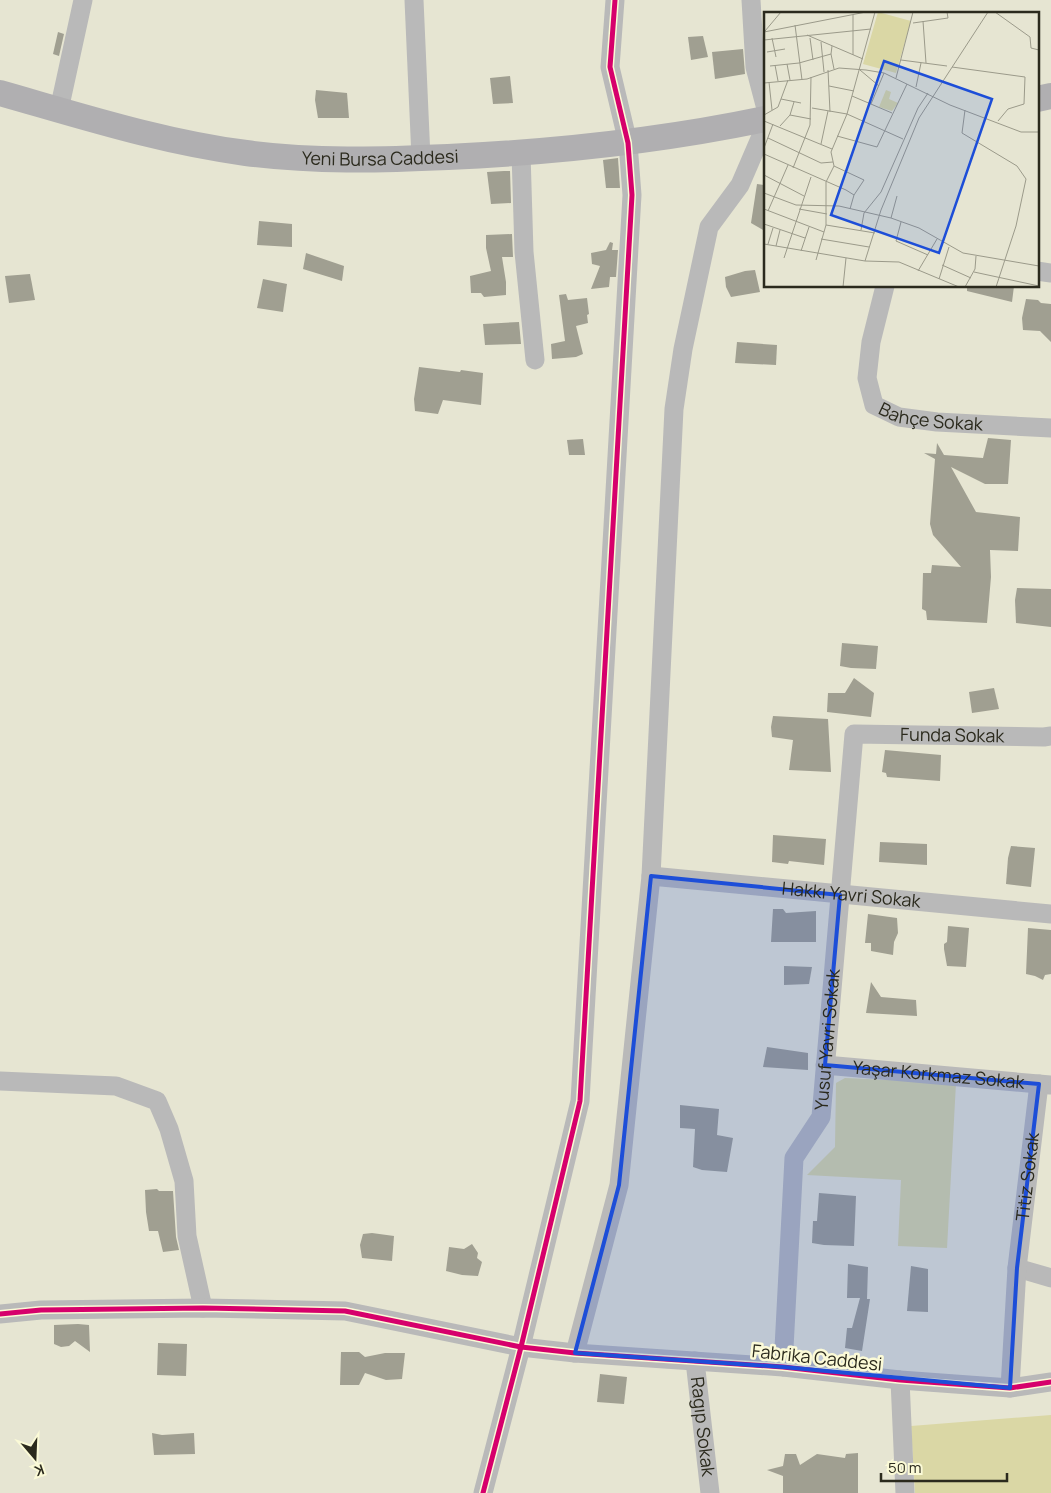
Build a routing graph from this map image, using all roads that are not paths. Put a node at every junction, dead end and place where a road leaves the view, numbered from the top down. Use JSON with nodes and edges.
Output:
{"nodes":[{"id":1,"x":83,"y":0,"type":"edge"},
{"id":2,"x":414,"y":0,"type":"edge"},
{"id":3,"x":615,"y":0,"type":"edge"},
{"id":4,"x":751,"y":0,"type":"edge"},
{"id":5,"x":0,"y":93,"type":"edge"},
{"id":6,"x":1051,"y":96,"type":"edge"},
{"id":7,"x":1038,"y":99,"type":"edge"},
{"id":8,"x":764,"y":100,"type":"edge"},
{"id":9,"x":59,"y":110,"type":"junction"},
{"id":10,"x":764,"y":119,"type":"edge"},
{"id":11,"x":764,"y":129,"type":"edge"},
{"id":12,"x":628,"y":143,"type":"junction"},
{"id":13,"x":521,"y":153,"type":"junction"},
{"id":14,"x":421,"y":158,"type":"junction"},
{"id":15,"x":1038,"y":271,"type":"edge"},
{"id":16,"x":1051,"y":273,"type":"edge"},
{"id":17,"x":884,"y":288,"type":"edge"},
{"id":18,"x":534,"y":360,"type":"dead end"},
{"id":19,"x":1051,"y":428,"type":"edge"},
{"id":20,"x":854,"y":734,"type":"joint"},
{"id":21,"x":1051,"y":736,"type":"edge"},
{"id":22,"x":652,"y":876,"type":"junction"},
{"id":23,"x":840,"y":895,"type":"junction"},
{"id":24,"x":1051,"y":914,"type":"edge"},
{"id":25,"x":825,"y":1065,"type":"junction"},
{"id":26,"x":0,"y":1081,"type":"edge"},
{"id":27,"x":1045,"y":1084,"type":"edge"},
{"id":28,"x":1018,"y":1268,"type":"junction"},
{"id":29,"x":1051,"y":1278,"type":"edge"},
{"id":30,"x":203,"y":1308,"type":"junction"},
{"id":31,"x":0,"y":1314,"type":"edge"},
{"id":32,"x":521,"y":1347,"type":"junction"},
{"id":33,"x":574,"y":1353,"type":"junction"},
{"id":34,"x":695,"y":1361,"type":"junction"},
{"id":35,"x":783,"y":1367,"type":"junction"},
{"id":36,"x":900,"y":1380,"type":"junction"},
{"id":37,"x":1051,"y":1382,"type":"edge"},
{"id":38,"x":1010,"y":1388,"type":"junction"},
{"id":39,"x":483,"y":1493,"type":"edge"},
{"id":40,"x":710,"y":1493,"type":"edge"},
{"id":41,"x":905,"y":1493,"type":"edge"}],
"edges":[{"from":1,"to":9,"type":"street"},
{"from":2,"to":14,"type":"street"},
{"from":3,"to":12,"type":"street"},
{"from":4,"to":8,"type":"street"},
{"from":5,"to":9,"type":"main road","name":"Yeni Bursa Caddesi"},
{"from":6,"to":7,"type":"main road"},
{"from":9,"to":14,"type":"main road","name":"Yeni Bursa Caddesi"},
{"from":10,"to":12,"type":"main road","name":"Yeni Bursa Caddesi"},
{"from":11,"to":22,"type":"street"},
{"from":12,"to":13,"type":"main road","name":"Yeni Bursa Caddesi"},
{"from":12,"to":32,"type":"street"},
{"from":13,"to":14,"type":"main road","name":"Yeni Bursa Caddesi"},
{"from":13,"to":18,"type":"street"},
{"from":15,"to":16,"type":"street"},
{"from":17,"to":19,"type":"street","name":"Bahçe Sokak"},
{"from":20,"to":21,"type":"street","name":"Funda Sokak"},
{"from":20,"to":23,"type":"street","name":"Yusuf Yavri Sokak"},
{"from":22,"to":23,"type":"street","name":"Hakkı Yavri Sokak"},
{"from":22,"to":33,"type":"street"},
{"from":23,"to":24,"type":"street","name":"Hakkı Yavri Sokak"},
{"from":23,"to":25,"type":"street","name":"Yusuf Yavri Sokak"},
{"from":25,"to":27,"type":"street","name":"Yaşar Korkmaz Sokak"},
{"from":25,"to":35,"type":"street","name":"Yusuf Yavri Sokak"},
{"from":26,"to":30,"type":"street"},
{"from":27,"to":28,"type":"street","name":"Titiz Sokak"},
{"from":28,"to":29,"type":"street"},
{"from":28,"to":38,"type":"street","name":"Titiz Sokak"},
{"from":30,"to":31,"type":"street","name":"Fabrika Caddesi"},
{"from":30,"to":32,"type":"street","name":"Fabrika Caddesi"},
{"from":32,"to":33,"type":"street","name":"Fabrika Caddesi"},
{"from":32,"to":39,"type":"street"},
{"from":33,"to":34,"type":"street","name":"Fabrika Caddesi"},
{"from":34,"to":35,"type":"street","name":"Fabrika Caddesi"},
{"from":34,"to":40,"type":"street","name":"Ragıp Sokak"},
{"from":35,"to":36,"type":"street","name":"Fabrika Caddesi"},
{"from":36,"to":38,"type":"street","name":"Fabrika Caddesi"},
{"from":36,"to":41,"type":"street"},
{"from":37,"to":38,"type":"street","name":"Fabrika Caddesi"}]}
